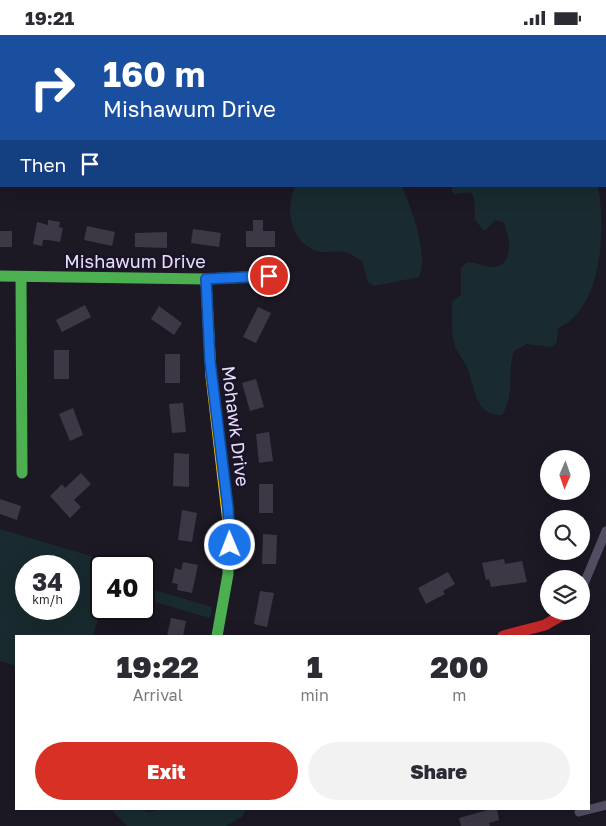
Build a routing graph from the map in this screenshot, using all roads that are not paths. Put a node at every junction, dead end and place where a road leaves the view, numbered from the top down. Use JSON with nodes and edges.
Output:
{"nodes":[{"id":1,"x":269,"y":276,"type":"dead end"},
{"id":2,"x":0,"y":277,"type":"edge"},
{"id":3,"x":20,"y":277,"type":"junction"},
{"id":4,"x":206,"y":279,"type":"junction"},
{"id":5,"x":22,"y":473,"type":"dead end"},
{"id":6,"x":606,"y":531,"type":"edge"},
{"id":7,"x":590,"y":570,"type":"edge"},
{"id":8,"x":554,"y":620,"type":"edge"},
{"id":9,"x":217,"y":635,"type":"edge"},
{"id":10,"x":507,"y":635,"type":"edge"},
{"id":11,"x":606,"y":805,"type":"edge"},
{"id":12,"x":589,"y":810,"type":"edge"},
{"id":13,"x":590,"y":810,"type":"edge"},
{"id":14,"x":579,"y":813,"type":"dead end"}],
"edges":[{"from":1,"to":4,"type":"street","name":"Mishawum Drive"},
{"from":2,"to":3,"type":"street","name":"Mishawum Drive"},
{"from":3,"to":4,"type":"street","name":"Mishawum Drive"},
{"from":3,"to":5,"type":"street"},
{"from":4,"to":9,"type":"street","name":"Mohawk Drive"},
{"from":6,"to":7,"type":"street"},
{"from":8,"to":10,"type":"street"},
{"from":11,"to":13,"type":"street"},
{"from":12,"to":14,"type":"street"}]}
